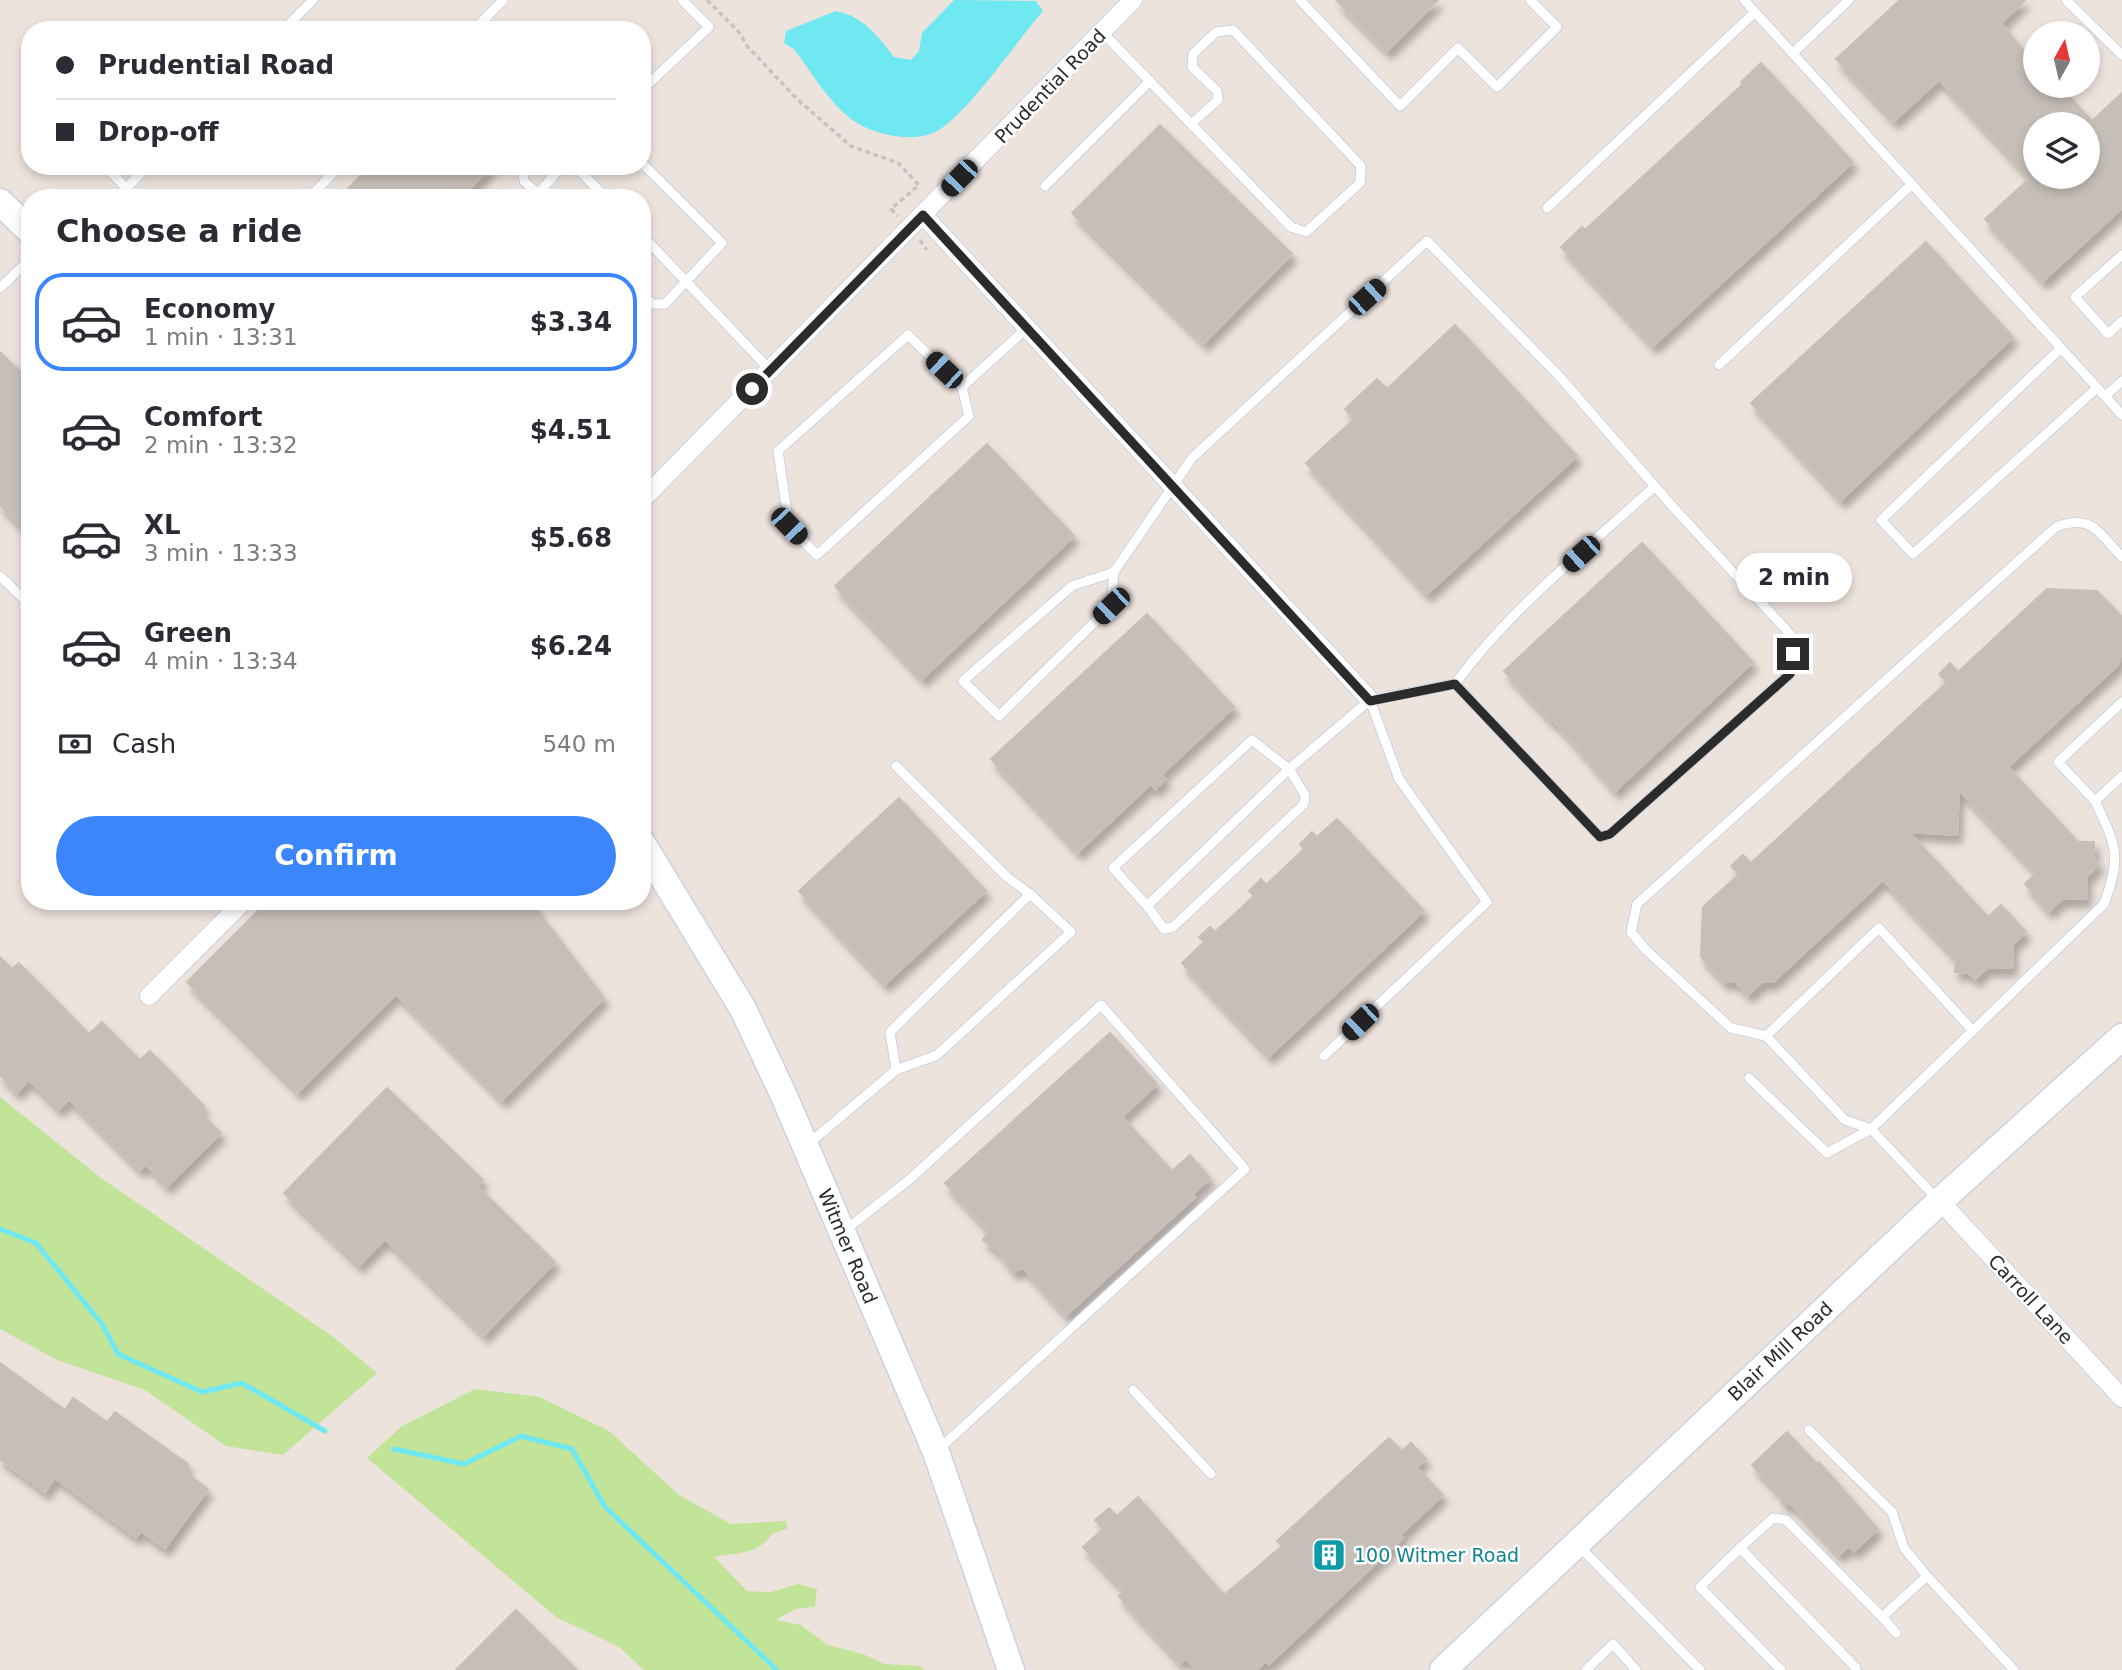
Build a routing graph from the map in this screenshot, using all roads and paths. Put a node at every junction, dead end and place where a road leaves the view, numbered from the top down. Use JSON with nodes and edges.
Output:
{"nodes":[{"id":1,"x":503,"y":0,"type":"edge"},
{"id":2,"x":682,"y":0,"type":"edge"},
{"id":3,"x":707,"y":0,"type":"edge"},
{"id":4,"x":1133,"y":0,"type":"edge"},
{"id":5,"x":1300,"y":0,"type":"edge"},
{"id":6,"x":1530,"y":0,"type":"edge"},
{"id":7,"x":1744,"y":0,"type":"edge"},
{"id":8,"x":1849,"y":0,"type":"edge"},
{"id":9,"x":2066,"y":0,"type":"edge"},
{"id":10,"x":309,"y":1,"type":"edge"},
{"id":11,"x":1755,"y":12,"type":"junction"},
{"id":12,"x":291,"y":21,"type":"edge"},
{"id":13,"x":483,"y":21,"type":"edge"},
{"id":14,"x":1102,"y":32,"type":"junction"},
{"id":15,"x":1793,"y":53,"type":"junction"},
{"id":16,"x":2122,"y":55,"type":"edge"},
{"id":17,"x":1150,"y":81,"type":"junction"},
{"id":18,"x":651,"y":82,"type":"edge"},
{"id":19,"x":1191,"y":124,"type":"junction"},
{"id":20,"x":651,"y":172,"type":"edge"},
{"id":21,"x":114,"y":175,"type":"edge"},
{"id":22,"x":139,"y":175,"type":"edge"},
{"id":23,"x":331,"y":175,"type":"edge"},
{"id":24,"x":523,"y":175,"type":"edge"},
{"id":25,"x":584,"y":175,"type":"edge"},
{"id":26,"x":1912,"y":184,"type":"junction"},
{"id":27,"x":1045,"y":186,"type":"dead end"},
{"id":28,"x":126,"y":188,"type":"joint"},
{"id":29,"x":318,"y":189,"type":"edge"},
{"id":30,"x":533,"y":189,"type":"edge"},
{"id":31,"x":597,"y":189,"type":"edge"},
{"id":32,"x":0,"y":202,"type":"edge"},
{"id":33,"x":1547,"y":208,"type":"dead end"},
{"id":34,"x":891,"y":209,"type":"dead end"},
{"id":35,"x":923,"y":215,"type":"junction"},
{"id":36,"x":21,"y":222,"type":"edge"},
{"id":37,"x":651,"y":244,"type":"edge"},
{"id":38,"x":2122,"y":255,"type":"edge"},
{"id":39,"x":21,"y":268,"type":"edge"},
{"id":40,"x":685,"y":279,"type":"junction"},
{"id":41,"x":0,"y":288,"type":"edge"},
{"id":42,"x":651,"y":303,"type":"edge"},
{"id":43,"x":2122,"y":321,"type":"edge"},
{"id":44,"x":1027,"y":328,"type":"junction"},
{"id":45,"x":2061,"y":348,"type":"junction"},
{"id":46,"x":1719,"y":365,"type":"dead end"},
{"id":47,"x":771,"y":370,"type":"junction"},
{"id":48,"x":2122,"y":381,"type":"edge"},
{"id":49,"x":962,"y":387,"type":"junction"},
{"id":50,"x":2097,"y":388,"type":"junction"},
{"id":51,"x":2105,"y":396,"type":"junction"},
{"id":52,"x":2122,"y":415,"type":"edge"},
{"id":53,"x":1655,"y":486,"type":"junction"},
{"id":54,"x":1174,"y":488,"type":"junction"},
{"id":55,"x":651,"y":491,"type":"edge"},
{"id":56,"x":2122,"y":557,"type":"edge"},
{"id":57,"x":1114,"y":572,"type":"junction"},
{"id":58,"x":0,"y":576,"type":"edge"},
{"id":59,"x":21,"y":596,"type":"edge"},
{"id":60,"x":1455,"y":684,"type":"junction"},
{"id":61,"x":1370,"y":701,"type":"junction"},
{"id":62,"x":2122,"y":702,"type":"edge"},
{"id":63,"x":896,"y":766,"type":"dead end"},
{"id":64,"x":1289,"y":769,"type":"junction"},
{"id":65,"x":2122,"y":776,"type":"edge"},
{"id":66,"x":2095,"y":801,"type":"junction"},
{"id":67,"x":651,"y":858,"type":"edge"},
{"id":68,"x":1030,"y":894,"type":"junction"},
{"id":69,"x":1147,"y":906,"type":"junction"},
{"id":70,"x":235,"y":910,"type":"edge"},
{"id":71,"x":149,"y":996,"type":"dead end"},
{"id":72,"x":1973,"y":1031,"type":"junction"},
{"id":73,"x":1766,"y":1035,"type":"junction"},
{"id":74,"x":2122,"y":1037,"type":"edge"},
{"id":75,"x":1324,"y":1056,"type":"dead end"},
{"id":76,"x":896,"y":1070,"type":"junction"},
{"id":77,"x":1749,"y":1078,"type":"dead end"},
{"id":78,"x":1871,"y":1129,"type":"junction"},
{"id":79,"x":806,"y":1146,"type":"junction"},
{"id":80,"x":1940,"y":1201,"type":"junction"},
{"id":81,"x":842,"y":1232,"type":"junction"},
{"id":82,"x":1133,"y":1390,"type":"dead end"},
{"id":83,"x":2122,"y":1398,"type":"edge"},
{"id":84,"x":1809,"y":1430,"type":"dead end"},
{"id":85,"x":936,"y":1452,"type":"junction"},
{"id":86,"x":1211,"y":1474,"type":"dead end"},
{"id":87,"x":1576,"y":1543,"type":"junction"},
{"id":88,"x":1740,"y":1548,"type":"junction"},
{"id":89,"x":1927,"y":1576,"type":"junction"},
{"id":90,"x":1882,"y":1617,"type":"junction"},
{"id":91,"x":1896,"y":1633,"type":"dead end"},
{"id":92,"x":1856,"y":1668,"type":"dead end"},
{"id":93,"x":1010,"y":1670,"type":"edge"},
{"id":94,"x":1443,"y":1670,"type":"edge"},
{"id":95,"x":1586,"y":1670,"type":"edge"},
{"id":96,"x":1636,"y":1670,"type":"edge"},
{"id":97,"x":1700,"y":1670,"type":"edge"},
{"id":98,"x":1781,"y":1670,"type":"edge"},
{"id":99,"x":2014,"y":1670,"type":"edge"}],
"edges":[{"from":1,"to":13,"type":"lane"},
{"from":2,"to":18,"type":"lane"},
{"from":3,"to":34,"type":"path"},
{"from":4,"to":14,"type":"street","name":"Prudential Road"},
{"from":5,"to":6,"type":"lane"},
{"from":7,"to":11,"type":"lane"},
{"from":8,"to":15,"type":"lane"},
{"from":9,"to":16,"type":"lane"},
{"from":10,"to":12,"type":"lane"},
{"from":11,"to":15,"type":"lane"},
{"from":11,"to":33,"type":"lane"},
{"from":14,"to":17,"type":"lane"},
{"from":14,"to":35,"type":"street","name":"Prudential Road"},
{"from":15,"to":26,"type":"lane"},
{"from":17,"to":19,"type":"lane"},
{"from":17,"to":27,"type":"lane"},
{"from":19,"to":19,"type":"lane"},
{"from":20,"to":40,"type":"lane"},
{"from":21,"to":28,"type":"lane"},
{"from":22,"to":28,"type":"lane"},
{"from":23,"to":29,"type":"lane"},
{"from":24,"to":30,"type":"lane"},
{"from":25,"to":31,"type":"lane"},
{"from":26,"to":45,"type":"lane"},
{"from":26,"to":46,"type":"lane"},
{"from":32,"to":36,"type":"street"},
{"from":35,"to":44,"type":"street"},
{"from":35,"to":47,"type":"street","name":"Prudential Road"},
{"from":37,"to":40,"type":"lane"},
{"from":38,"to":43,"type":"lane"},
{"from":39,"to":41,"type":"lane"},
{"from":40,"to":42,"type":"lane"},
{"from":40,"to":47,"type":"lane"},
{"from":44,"to":49,"type":"lane"},
{"from":44,"to":54,"type":"street"},
{"from":45,"to":50,"type":"lane"},
{"from":45,"to":50,"type":"lane"},
{"from":47,"to":55,"type":"street","name":"Prudential Road"},
{"from":48,"to":51,"type":"lane"},
{"from":49,"to":49,"type":"lane"},
{"from":50,"to":51,"type":"lane"},
{"from":51,"to":52,"type":"lane"},
{"from":53,"to":54,"type":"lane"},
{"from":53,"to":60,"type":"lane"},
{"from":53,"to":60,"type":"lane"},
{"from":54,"to":57,"type":"lane"},
{"from":54,"to":61,"type":"street"},
{"from":56,"to":73,"type":"lane"},
{"from":57,"to":57,"type":"lane"},
{"from":58,"to":59,"type":"lane"},
{"from":60,"to":61,"type":"lane"},
{"from":61,"to":64,"type":"lane"},
{"from":61,"to":75,"type":"lane"},
{"from":62,"to":66,"type":"lane"},
{"from":63,"to":68,"type":"lane"},
{"from":64,"to":69,"type":"lane"},
{"from":64,"to":69,"type":"lane"},
{"from":64,"to":69,"type":"lane"},
{"from":65,"to":66,"type":"lane"},
{"from":66,"to":72,"type":"lane"},
{"from":67,"to":79,"type":"street","name":"Witmer Road"},
{"from":68,"to":76,"type":"lane"},
{"from":68,"to":76,"type":"lane"},
{"from":70,"to":71,"type":"street"},
{"from":72,"to":73,"type":"lane"},
{"from":72,"to":78,"type":"lane"},
{"from":73,"to":78,"type":"lane"},
{"from":74,"to":80,"type":"street","name":"Blair Mill Road"},
{"from":76,"to":79,"type":"lane"},
{"from":77,"to":78,"type":"lane"},
{"from":78,"to":80,"type":"lane"},
{"from":79,"to":81,"type":"street","name":"Witmer Road"},
{"from":80,"to":83,"type":"street","name":"Carroll Lane"},
{"from":80,"to":87,"type":"street","name":"Blair Mill Road"},
{"from":81,"to":85,"type":"street","name":"Witmer Road"},
{"from":81,"to":85,"type":"lane"},
{"from":82,"to":86,"type":"lane"},
{"from":84,"to":89,"type":"lane"},
{"from":85,"to":93,"type":"street","name":"Witmer Road"},
{"from":87,"to":94,"type":"street","name":"Blair Mill Road"},
{"from":87,"to":97,"type":"lane"},
{"from":88,"to":90,"type":"lane"},
{"from":88,"to":92,"type":"lane"},
{"from":88,"to":98,"type":"lane"},
{"from":89,"to":90,"type":"lane"},
{"from":89,"to":99,"type":"lane"},
{"from":90,"to":91,"type":"lane"},
{"from":95,"to":96,"type":"lane"}]}
